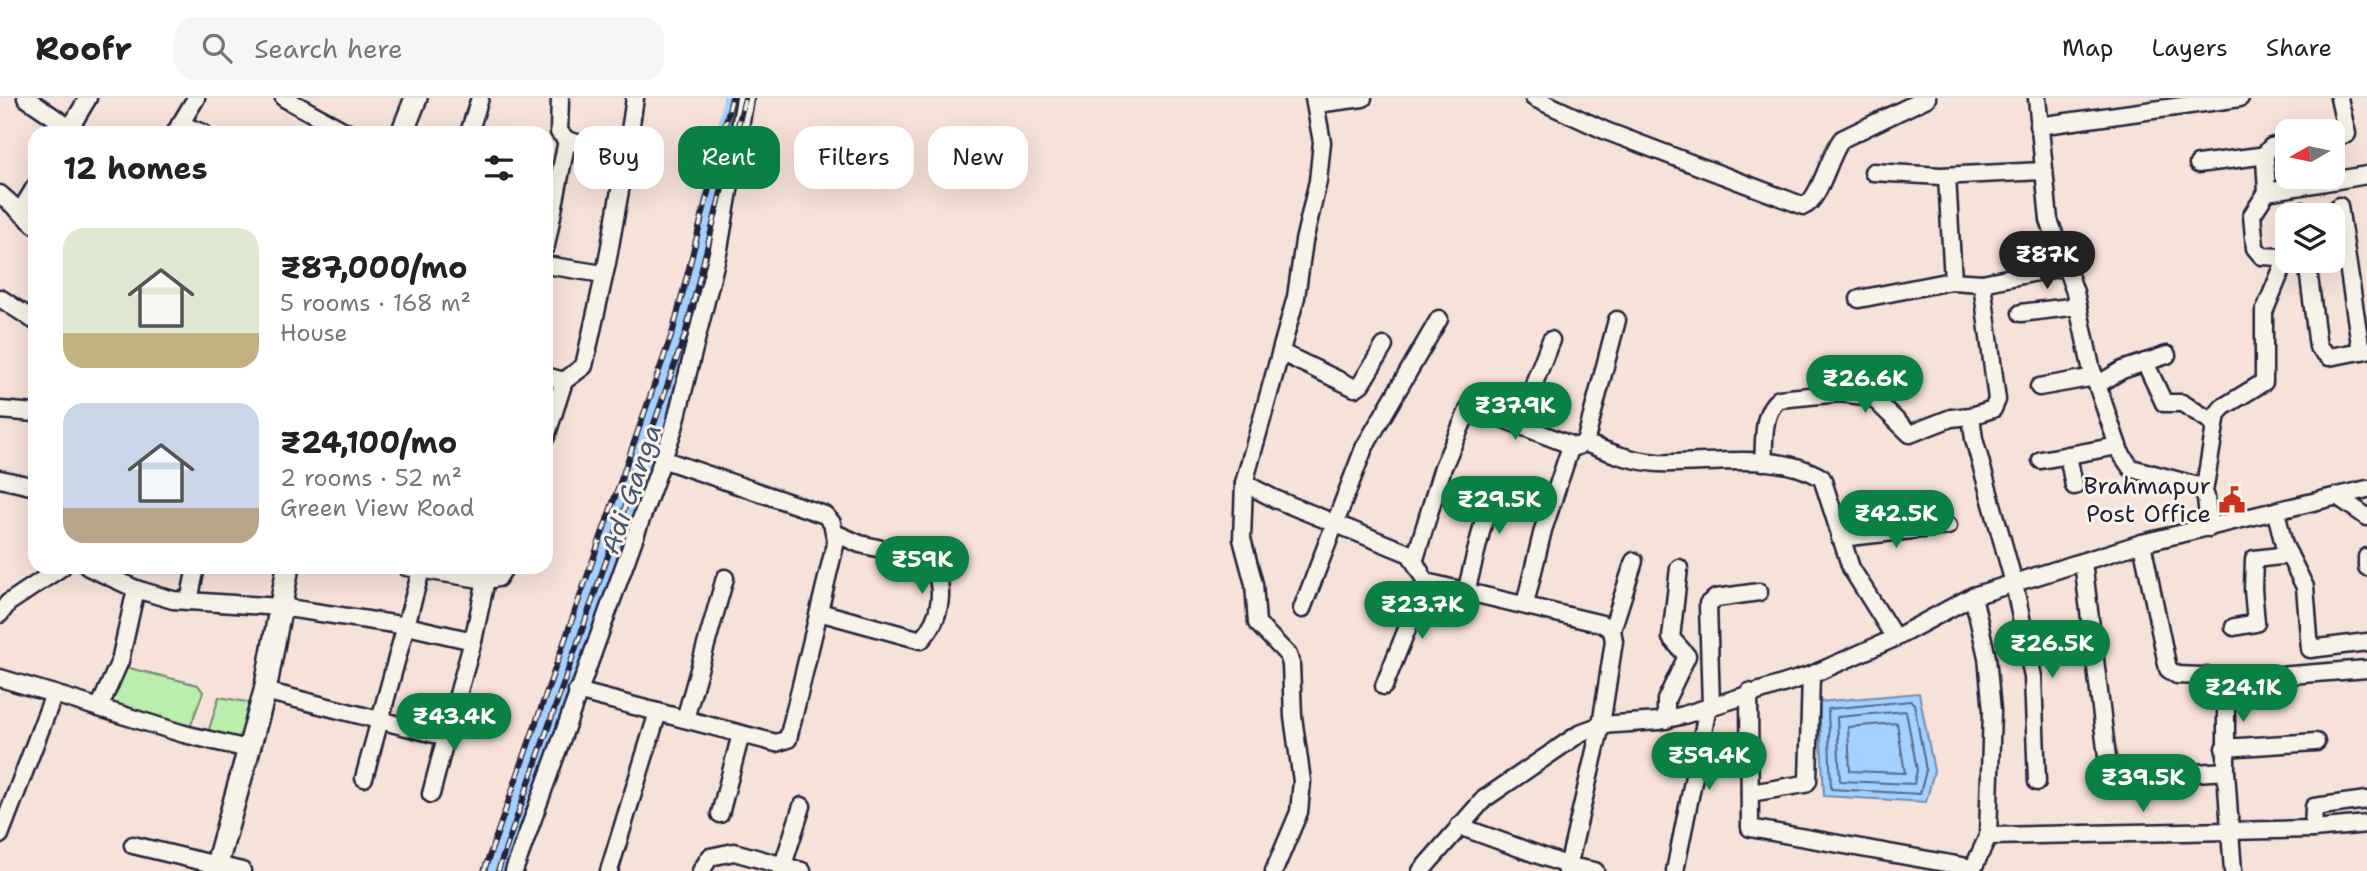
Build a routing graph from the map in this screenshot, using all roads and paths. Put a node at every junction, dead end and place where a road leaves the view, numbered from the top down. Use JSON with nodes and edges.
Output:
{"nodes":[{"id":1,"x":26,"y":98,"type":"edge"},
{"id":2,"x":88,"y":98,"type":"edge"},
{"id":3,"x":196,"y":98,"type":"edge"},
{"id":4,"x":284,"y":98,"type":"edge"},
{"id":5,"x":416,"y":98,"type":"edge"},
{"id":6,"x":480,"y":98,"type":"edge"},
{"id":7,"x":560,"y":98,"type":"edge"},
{"id":8,"x":635,"y":98,"type":"edge"},
{"id":9,"x":745,"y":98,"type":"edge"},
{"id":10,"x":1363,"y":98,"type":"edge"},
{"id":11,"x":1534,"y":98,"type":"edge"},
{"id":12,"x":1927,"y":98,"type":"edge"},
{"id":13,"x":2037,"y":98,"type":"edge"},
{"id":14,"x":2240,"y":98,"type":"edge"},
{"id":15,"x":2339,"y":98,"type":"edge"},
{"id":16,"x":2223,"y":99,"type":"edge"},
{"id":17,"x":1315,"y":101,"type":"edge"},
{"id":18,"x":2344,"y":119,"type":"edge"},
{"id":19,"x":317,"y":125,"type":"edge"},
{"id":20,"x":64,"y":126,"type":"edge"},
{"id":21,"x":71,"y":126,"type":"edge"},
{"id":22,"x":179,"y":126,"type":"edge"},
{"id":23,"x":405,"y":126,"type":"edge"},
{"id":24,"x":471,"y":126,"type":"edge"},
{"id":25,"x":630,"y":126,"type":"edge"},
{"id":26,"x":2038,"y":126,"type":"junction"},
{"id":27,"x":567,"y":140,"type":"junction"},
{"id":28,"x":574,"y":142,"type":"edge"},
{"id":29,"x":2275,"y":146,"type":"edge"},
{"id":30,"x":2263,"y":156,"type":"junction"},
{"id":31,"x":2198,"y":164,"type":"dead end"},
{"id":32,"x":2043,"y":171,"type":"junction"},
{"id":33,"x":1873,"y":172,"type":"dead end"},
{"id":34,"x":2367,"y":175,"type":"edge"},
{"id":35,"x":1947,"y":176,"type":"junction"},
{"id":36,"x":619,"y":189,"type":"edge"},
{"id":37,"x":2267,"y":192,"type":"junction"},
{"id":38,"x":0,"y":194,"type":"edge"},
{"id":39,"x":28,"y":199,"type":"edge"},
{"id":40,"x":553,"y":211,"type":"edge"},
{"id":41,"x":20,"y":212,"type":"junction"},
{"id":42,"x":28,"y":219,"type":"edge"},
{"id":43,"x":2345,"y":241,"type":"edge"},
{"id":44,"x":553,"y":266,"type":"edge"},
{"id":45,"x":2067,"y":266,"type":"junction"},
{"id":46,"x":2309,"y":273,"type":"edge"},
{"id":47,"x":603,"y":274,"type":"junction"},
{"id":48,"x":1953,"y":281,"type":"junction"},
{"id":49,"x":1982,"y":283,"type":"junction"},
{"id":50,"x":0,"y":298,"type":"edge"},
{"id":51,"x":1858,"y":299,"type":"dead end"},
{"id":52,"x":2078,"y":306,"type":"junction"},
{"id":53,"x":2021,"y":313,"type":"dead end"},
{"id":54,"x":28,"y":316,"type":"edge"},
{"id":55,"x":1439,"y":319,"type":"dead end"},
{"id":56,"x":1618,"y":320,"type":"dead end"},
{"id":57,"x":1551,"y":340,"type":"dead end"},
{"id":58,"x":1384,"y":346,"type":"dead end"},
{"id":59,"x":2364,"y":350,"type":"edge"},
{"id":60,"x":1282,"y":353,"type":"junction"},
{"id":61,"x":2167,"y":355,"type":"dead end"},
{"id":62,"x":2145,"y":362,"type":"junction"},
{"id":63,"x":553,"y":378,"type":"edge"},
{"id":64,"x":564,"y":381,"type":"junction"},
{"id":65,"x":2096,"y":381,"type":"junction"},
{"id":66,"x":2039,"y":387,"type":"dead end"},
{"id":67,"x":0,"y":410,"type":"edge"},
{"id":68,"x":28,"y":412,"type":"edge"},
{"id":69,"x":553,"y":415,"type":"edge"},
{"id":70,"x":1971,"y":416,"type":"junction"},
{"id":71,"x":2214,"y":423,"type":"junction"},
{"id":72,"x":1524,"y":426,"type":"junction"},
{"id":73,"x":1579,"y":444,"type":"junction"},
{"id":74,"x":2118,"y":446,"type":"junction"},
{"id":75,"x":2067,"y":455,"type":"junction"},
{"id":76,"x":662,"y":458,"type":"junction"},
{"id":77,"x":2041,"y":460,"type":"dead end"},
{"id":78,"x":1763,"y":462,"type":"junction"},
{"id":79,"x":0,"y":479,"type":"edge"},
{"id":80,"x":1244,"y":483,"type":"junction"},
{"id":81,"x":28,"y":485,"type":"edge"},
{"id":82,"x":2074,"y":486,"type":"dead end"},
{"id":83,"x":2367,"y":489,"type":"edge"},
{"id":84,"x":2204,"y":492,"type":"junction"},
{"id":85,"x":2337,"y":496,"type":"junction"},
{"id":86,"x":1549,"y":511,"type":"junction"},
{"id":87,"x":2276,"y":512,"type":"junction"},
{"id":88,"x":2367,"y":517,"type":"edge"},
{"id":89,"x":1335,"y":524,"type":"junction"},
{"id":90,"x":1948,"y":526,"type":"dead end"},
{"id":91,"x":2209,"y":528,"type":"junction"},
{"id":92,"x":837,"y":534,"type":"junction"},
{"id":93,"x":1840,"y":538,"type":"junction"},
{"id":94,"x":2142,"y":542,"type":"junction"},
{"id":95,"x":2288,"y":555,"type":"junction"},
{"id":96,"x":2367,"y":557,"type":"edge"},
{"id":97,"x":1415,"y":559,"type":"junction"},
{"id":98,"x":1634,"y":561,"type":"dead end"},
{"id":99,"x":2083,"y":562,"type":"junction"},
{"id":100,"x":2367,"y":567,"type":"edge"},
{"id":101,"x":1679,"y":568,"type":"dead end"},
{"id":102,"x":52,"y":574,"type":"edge"},
{"id":103,"x":107,"y":574,"type":"edge"},
{"id":104,"x":195,"y":574,"type":"edge"},
{"id":105,"x":287,"y":574,"type":"edge"},
{"id":106,"x":415,"y":574,"type":"edge"},
{"id":107,"x":451,"y":574,"type":"edge"},
{"id":108,"x":501,"y":574,"type":"edge"},
{"id":109,"x":725,"y":578,"type":"dead end"},
{"id":110,"x":486,"y":580,"type":"junction"},
{"id":111,"x":1426,"y":582,"type":"junction"},
{"id":112,"x":2014,"y":583,"type":"junction"},
{"id":113,"x":136,"y":589,"type":"junction"},
{"id":114,"x":1466,"y":592,"type":"junction"},
{"id":115,"x":1759,"y":592,"type":"dead end"},
{"id":116,"x":1973,"y":596,"type":"junction"},
{"id":117,"x":189,"y":601,"type":"junction"},
{"id":118,"x":1525,"y":604,"type":"junction"},
{"id":119,"x":281,"y":607,"type":"junction"},
{"id":120,"x":1302,"y":609,"type":"dead end"},
{"id":121,"x":819,"y":612,"type":"junction"},
{"id":122,"x":0,"y":614,"type":"edge"},
{"id":123,"x":407,"y":626,"type":"junction"},
{"id":124,"x":2234,"y":627,"type":"dead end"},
{"id":125,"x":1612,"y":630,"type":"junction"},
{"id":126,"x":1895,"y":638,"type":"junction"},
{"id":127,"x":473,"y":641,"type":"junction"},
{"id":128,"x":2367,"y":642,"type":"edge"},
{"id":129,"x":2367,"y":669,"type":"edge"},
{"id":130,"x":1811,"y":676,"type":"junction"},
{"id":131,"x":0,"y":677,"type":"edge"},
{"id":132,"x":2226,"y":678,"type":"junction"},
{"id":133,"x":1384,"y":686,"type":"dead end"},
{"id":134,"x":265,"y":691,"type":"junction"},
{"id":135,"x":577,"y":691,"type":"junction"},
{"id":136,"x":1749,"y":692,"type":"junction"},
{"id":137,"x":54,"y":694,"type":"junction"},
{"id":138,"x":1709,"y":706,"type":"junction"},
{"id":139,"x":99,"y":708,"type":"junction"},
{"id":140,"x":658,"y":712,"type":"junction"},
{"id":141,"x":685,"y":719,"type":"junction"},
{"id":142,"x":380,"y":720,"type":"junction"},
{"id":143,"x":1665,"y":720,"type":"junction"},
{"id":144,"x":1601,"y":725,"type":"junction"},
{"id":145,"x":741,"y":734,"type":"junction"},
{"id":146,"x":446,"y":737,"type":"junction"},
{"id":147,"x":2316,"y":742,"type":"dead end"},
{"id":148,"x":2224,"y":748,"type":"junction"},
{"id":149,"x":248,"y":749,"type":"junction"},
{"id":150,"x":2225,"y":771,"type":"junction"},
{"id":151,"x":364,"y":778,"type":"dead end"},
{"id":152,"x":2037,"y":782,"type":"dead end"},
{"id":153,"x":1749,"y":793,"type":"junction"},
{"id":154,"x":431,"y":794,"type":"dead end"},
{"id":155,"x":2367,"y":800,"type":"edge"},
{"id":156,"x":802,"y":806,"type":"dead end"},
{"id":157,"x":720,"y":814,"type":"dead end"},
{"id":158,"x":2367,"y":824,"type":"edge"},
{"id":159,"x":1459,"y":826,"type":"junction"},
{"id":160,"x":2313,"y":829,"type":"junction"},
{"id":161,"x":2230,"y":831,"type":"junction"},
{"id":162,"x":0,"y":835,"type":"edge"},
{"id":163,"x":1988,"y":836,"type":"junction"},
{"id":164,"x":133,"y":845,"type":"dead end"},
{"id":165,"x":216,"y":867,"type":"edge"},
{"id":166,"x":782,"y":867,"type":"edge"},
{"id":167,"x":1568,"y":868,"type":"edge"},
{"id":168,"x":1973,"y":869,"type":"edge"},
{"id":169,"x":242,"y":871,"type":"edge"},
{"id":170,"x":514,"y":871,"type":"edge"},
{"id":171,"x":609,"y":871,"type":"edge"},
{"id":172,"x":701,"y":871,"type":"edge"},
{"id":173,"x":802,"y":871,"type":"edge"},
{"id":174,"x":1275,"y":871,"type":"edge"},
{"id":175,"x":1421,"y":871,"type":"edge"},
{"id":176,"x":1595,"y":871,"type":"edge"},
{"id":177,"x":1675,"y":871,"type":"edge"},
{"id":178,"x":2233,"y":871,"type":"edge"}],
"edges":[{"from":1,"to":20,"type":"street"},
{"from":2,"to":21,"type":"street"},
{"from":3,"to":22,"type":"street"},
{"from":4,"to":19,"type":"street"},
{"from":5,"to":23,"type":"main road"},
{"from":6,"to":24,"type":"street"},
{"from":7,"to":27,"type":"street"},
{"from":8,"to":25,"type":"street"},
{"from":9,"to":76,"type":"street"},
{"from":10,"to":17,"type":"street"},
{"from":11,"to":12,"type":"street"},
{"from":13,"to":26,"type":"street"},
{"from":14,"to":16,"type":"street"},
{"from":15,"to":18,"type":"street"},
{"from":16,"to":26,"type":"street"},
{"from":17,"to":60,"type":"street"},
{"from":26,"to":32,"type":"street"},
{"from":27,"to":28,"type":"street"},
{"from":27,"to":40,"type":"street"},
{"from":29,"to":30,"type":"street"},
{"from":30,"to":31,"type":"street"},
{"from":30,"to":37,"type":"street"},
{"from":32,"to":35,"type":"street"},
{"from":32,"to":45,"type":"street"},
{"from":33,"to":35,"type":"street"},
{"from":34,"to":37,"type":"street"},
{"from":35,"to":48,"type":"street"},
{"from":36,"to":47,"type":"street"},
{"from":37,"to":71,"type":"street"},
{"from":38,"to":41,"type":"street"},
{"from":39,"to":41,"type":"street"},
{"from":41,"to":42,"type":"street"},
{"from":43,"to":59,"type":"street"},
{"from":44,"to":47,"type":"street"},
{"from":45,"to":49,"type":"street"},
{"from":45,"to":52,"type":"street"},
{"from":46,"to":59,"type":"street"},
{"from":47,"to":64,"type":"street"},
{"from":48,"to":49,"type":"street"},
{"from":48,"to":51,"type":"street"},
{"from":49,"to":70,"type":"street"},
{"from":50,"to":54,"type":"street"},
{"from":52,"to":53,"type":"street"},
{"from":52,"to":65,"type":"street"},
{"from":55,"to":89,"type":"street"},
{"from":56,"to":73,"type":"street"},
{"from":57,"to":72,"type":"street"},
{"from":58,"to":60,"type":"street"},
{"from":60,"to":80,"type":"street"},
{"from":61,"to":62,"type":"street"},
{"from":62,"to":65,"type":"street"},
{"from":62,"to":71,"type":"street"},
{"from":63,"to":64,"type":"street"},
{"from":64,"to":69,"type":"street"},
{"from":65,"to":66,"type":"street"},
{"from":65,"to":74,"type":"street"},
{"from":67,"to":68,"type":"street"},
{"from":70,"to":78,"type":"street"},
{"from":70,"to":112,"type":"street"},
{"from":71,"to":84,"type":"street"},
{"from":72,"to":73,"type":"street"},
{"from":72,"to":97,"type":"street"},
{"from":73,"to":78,"type":"street"},
{"from":73,"to":86,"type":"street"},
{"from":74,"to":75,"type":"street"},
{"from":74,"to":84,"type":"street"},
{"from":75,"to":77,"type":"street"},
{"from":75,"to":82,"type":"street"},
{"from":76,"to":92,"type":"street"},
{"from":76,"to":135,"type":"street"},
{"from":78,"to":93,"type":"street"},
{"from":79,"to":81,"type":"street"},
{"from":80,"to":89,"type":"street"},
{"from":80,"to":174,"type":"street"},
{"from":83,"to":85,"type":"street"},
{"from":84,"to":91,"type":"street"},
{"from":85,"to":87,"type":"street"},
{"from":85,"to":88,"type":"street"},
{"from":86,"to":114,"type":"street"},
{"from":86,"to":118,"type":"street"},
{"from":87,"to":91,"type":"street"},
{"from":87,"to":95,"type":"street"},
{"from":89,"to":97,"type":"street"},
{"from":89,"to":120,"type":"street"},
{"from":90,"to":93,"type":"street"},
{"from":91,"to":94,"type":"street"},
{"from":92,"to":121,"type":"street"},
{"from":92,"to":121,"type":"street"},
{"from":93,"to":126,"type":"street"},
{"from":94,"to":99,"type":"street"},
{"from":94,"to":132,"type":"street"},
{"from":95,"to":124,"type":"street"},
{"from":95,"to":128,"type":"street"},
{"from":96,"to":100,"type":"street"},
{"from":97,"to":111,"type":"street"},
{"from":98,"to":125,"type":"street"},
{"from":99,"to":112,"type":"street"},
{"from":99,"to":150,"type":"street"},
{"from":101,"to":143,"type":"street"},
{"from":102,"to":122,"type":"street"},
{"from":103,"to":113,"type":"street"},
{"from":104,"to":117,"type":"street"},
{"from":105,"to":119,"type":"main road"},
{"from":106,"to":123,"type":"street"},
{"from":107,"to":110,"type":"street"},
{"from":108,"to":110,"type":"street"},
{"from":109,"to":141,"type":"street"},
{"from":110,"to":127,"type":"street"},
{"from":111,"to":114,"type":"street"},
{"from":111,"to":133,"type":"street"},
{"from":112,"to":116,"type":"street"},
{"from":112,"to":152,"type":"street"},
{"from":113,"to":117,"type":"street"},
{"from":113,"to":139,"type":"street"},
{"from":114,"to":118,"type":"street"},
{"from":115,"to":138,"type":"street"},
{"from":116,"to":126,"type":"street"},
{"from":116,"to":163,"type":"street"},
{"from":117,"to":119,"type":"street"},
{"from":118,"to":125,"type":"street"},
{"from":119,"to":123,"type":"street"},
{"from":119,"to":134,"type":"main road"},
{"from":121,"to":145,"type":"street"},
{"from":123,"to":127,"type":"street"},
{"from":123,"to":142,"type":"street"},
{"from":125,"to":144,"type":"street"},
{"from":126,"to":130,"type":"street"},
{"from":127,"to":146,"type":"street"},
{"from":129,"to":132,"type":"street"},
{"from":130,"to":136,"type":"street"},
{"from":130,"to":153,"type":"street"},
{"from":131,"to":137,"type":"street"},
{"from":132,"to":148,"type":"street"},
{"from":134,"to":142,"type":"street"},
{"from":134,"to":149,"type":"main road"},
{"from":135,"to":140,"type":"street"},
{"from":135,"to":170,"type":"street"},
{"from":136,"to":138,"type":"street"},
{"from":136,"to":153,"type":"street"},
{"from":137,"to":139,"type":"street"},
{"from":137,"to":162,"type":"street"},
{"from":138,"to":143,"type":"street"},
{"from":138,"to":177,"type":"street"},
{"from":139,"to":149,"type":"street"},
{"from":140,"to":141,"type":"street"},
{"from":140,"to":171,"type":"street"},
{"from":141,"to":145,"type":"street"},
{"from":142,"to":146,"type":"street"},
{"from":142,"to":151,"type":"street"},
{"from":143,"to":144,"type":"street"},
{"from":144,"to":159,"type":"street"},
{"from":144,"to":167,"type":"street"},
{"from":145,"to":157,"type":"street"},
{"from":146,"to":154,"type":"street"},
{"from":147,"to":148,"type":"street"},
{"from":148,"to":150,"type":"street"},
{"from":149,"to":165,"type":"main road"},
{"from":150,"to":161,"type":"street"},
{"from":153,"to":168,"type":"street"},
{"from":155,"to":160,"type":"street"},
{"from":156,"to":166,"type":"street"},
{"from":158,"to":160,"type":"street"},
{"from":159,"to":167,"type":"street"},
{"from":159,"to":175,"type":"street"},
{"from":160,"to":161,"type":"street"},
{"from":161,"to":163,"type":"street"},
{"from":161,"to":178,"type":"street"},
{"from":163,"to":168,"type":"street"},
{"from":164,"to":165,"type":"street"},
{"from":165,"to":169,"type":"street"},
{"from":166,"to":172,"type":"street"},
{"from":166,"to":173,"type":"street"},
{"from":167,"to":176,"type":"street"}]}
